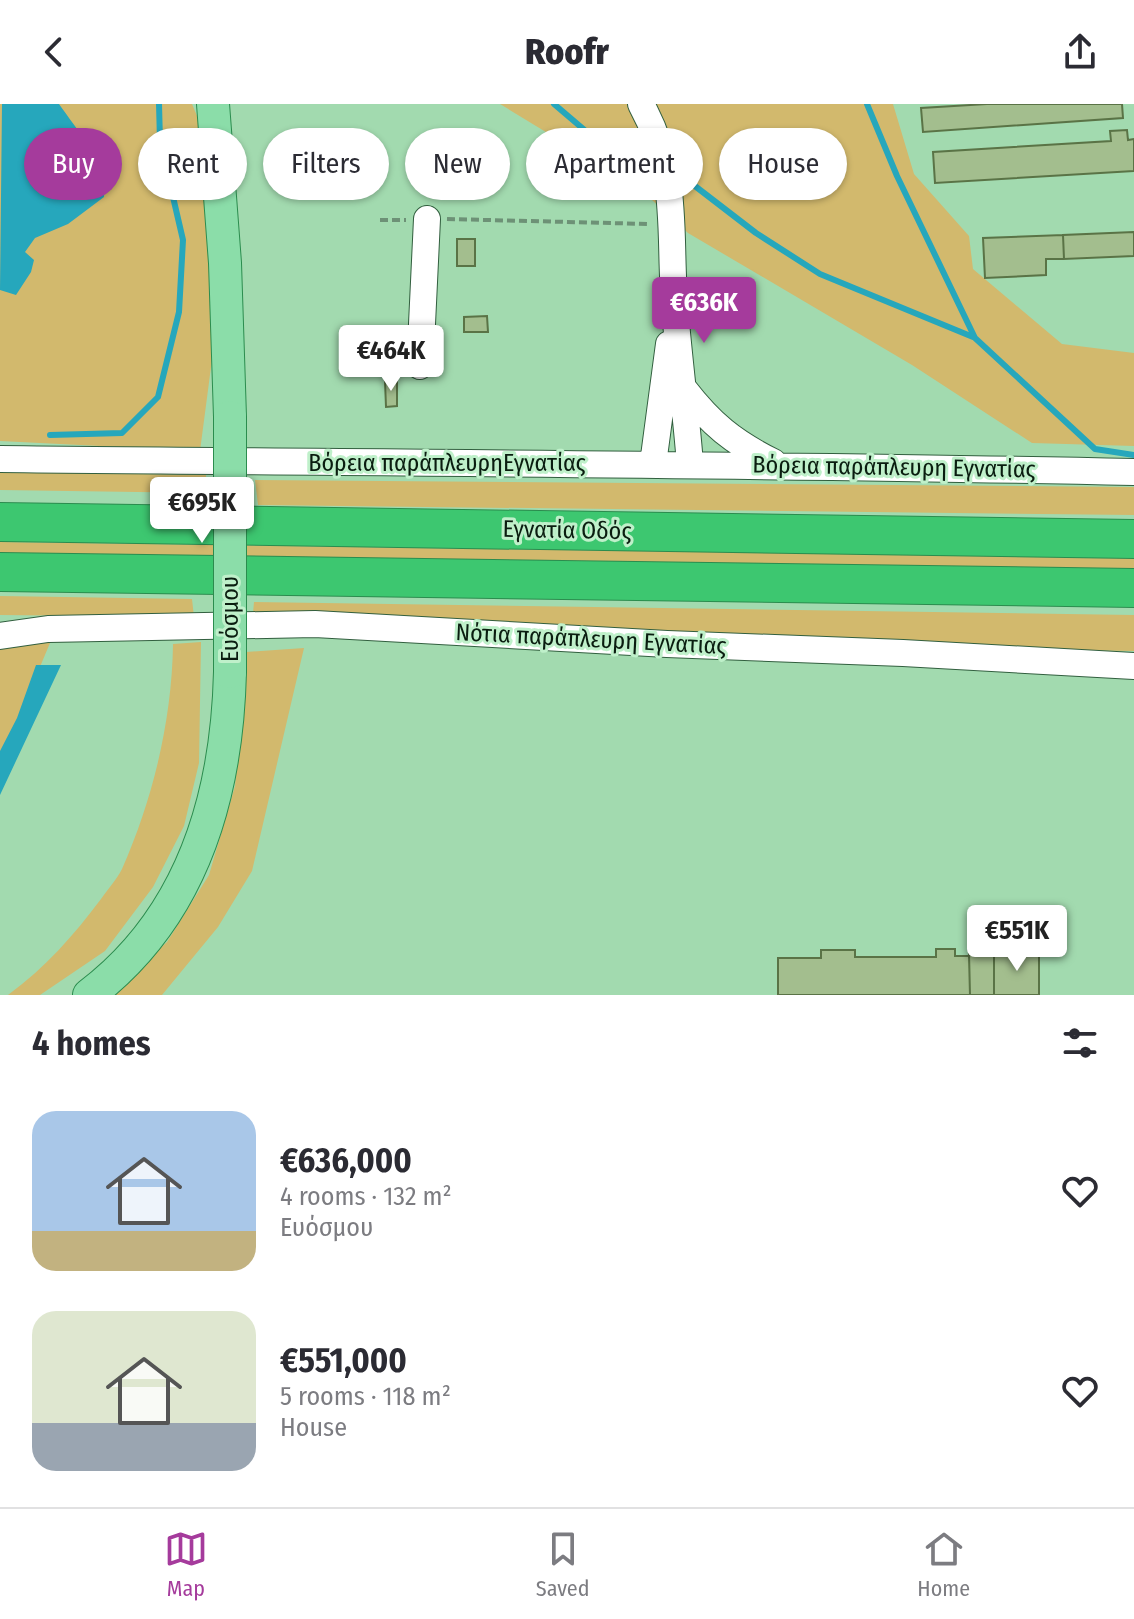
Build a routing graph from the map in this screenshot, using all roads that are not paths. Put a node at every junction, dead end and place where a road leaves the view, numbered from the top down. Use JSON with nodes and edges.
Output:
{"nodes":[{"id":1,"x":213,"y":104,"type":"edge"},
{"id":2,"x":641,"y":104,"type":"edge"},
{"id":3,"x":427,"y":219,"type":"road end"},
{"id":4,"x":674,"y":308,"type":"junction"},
{"id":5,"x":420,"y":366,"type":"dead end"},
{"id":6,"x":684,"y":389,"type":"junction"},
{"id":7,"x":0,"y":459,"type":"edge"},
{"id":8,"x":653,"y":464,"type":"junction"},
{"id":9,"x":690,"y":464,"type":"junction"},
{"id":10,"x":780,"y":465,"type":"junction"},
{"id":11,"x":1134,"y":472,"type":"edge"},
{"id":12,"x":0,"y":522,"type":"edge"},
{"id":13,"x":1134,"y":539,"type":"edge"},
{"id":14,"x":0,"y":572,"type":"edge"},
{"id":15,"x":1134,"y":588,"type":"edge"},
{"id":16,"x":0,"y":624,"type":"edge"},
{"id":17,"x":48,"y":629,"type":"junction"},
{"id":18,"x":0,"y":636,"type":"edge"},
{"id":19,"x":1134,"y":666,"type":"edge"},
{"id":20,"x":89,"y":995,"type":"edge"}],
"edges":[{"from":1,"to":20,"type":"main road","name":"Ευόσμου","bridge":true},
{"from":2,"to":4,"type":"street"},
{"from":3,"to":5,"type":"street"},
{"from":4,"to":6,"type":"street"},
{"from":4,"to":8,"type":"street"},
{"from":6,"to":9,"type":"street"},
{"from":6,"to":10,"type":"street"},
{"from":7,"to":8,"type":"street","name":"Βόρεια παράπλευρηΕγνατίας"},
{"from":8,"to":9,"type":"street","name":"Βόρεια παράπλευρη Εγνατίας"},
{"from":9,"to":10,"type":"street","name":"Βόρεια παράπλευρη Εγνατίας"},
{"from":10,"to":11,"type":"street","name":"Βόρεια παράπλευρη Εγνατίας"},
{"from":12,"to":13,"type":"highway","name":"Εγνατία Οδός"},
{"from":14,"to":15,"type":"highway","name":"Εγνατία Οδός"},
{"from":16,"to":17,"type":"street","name":"Νότια παράπλευρη Εγνατίας"},
{"from":17,"to":18,"type":"street","name":"Νότια παράπλευρη Εγνατίας"},
{"from":17,"to":19,"type":"street","name":"Νότια παράπλευρη Εγνατίας"}]}
